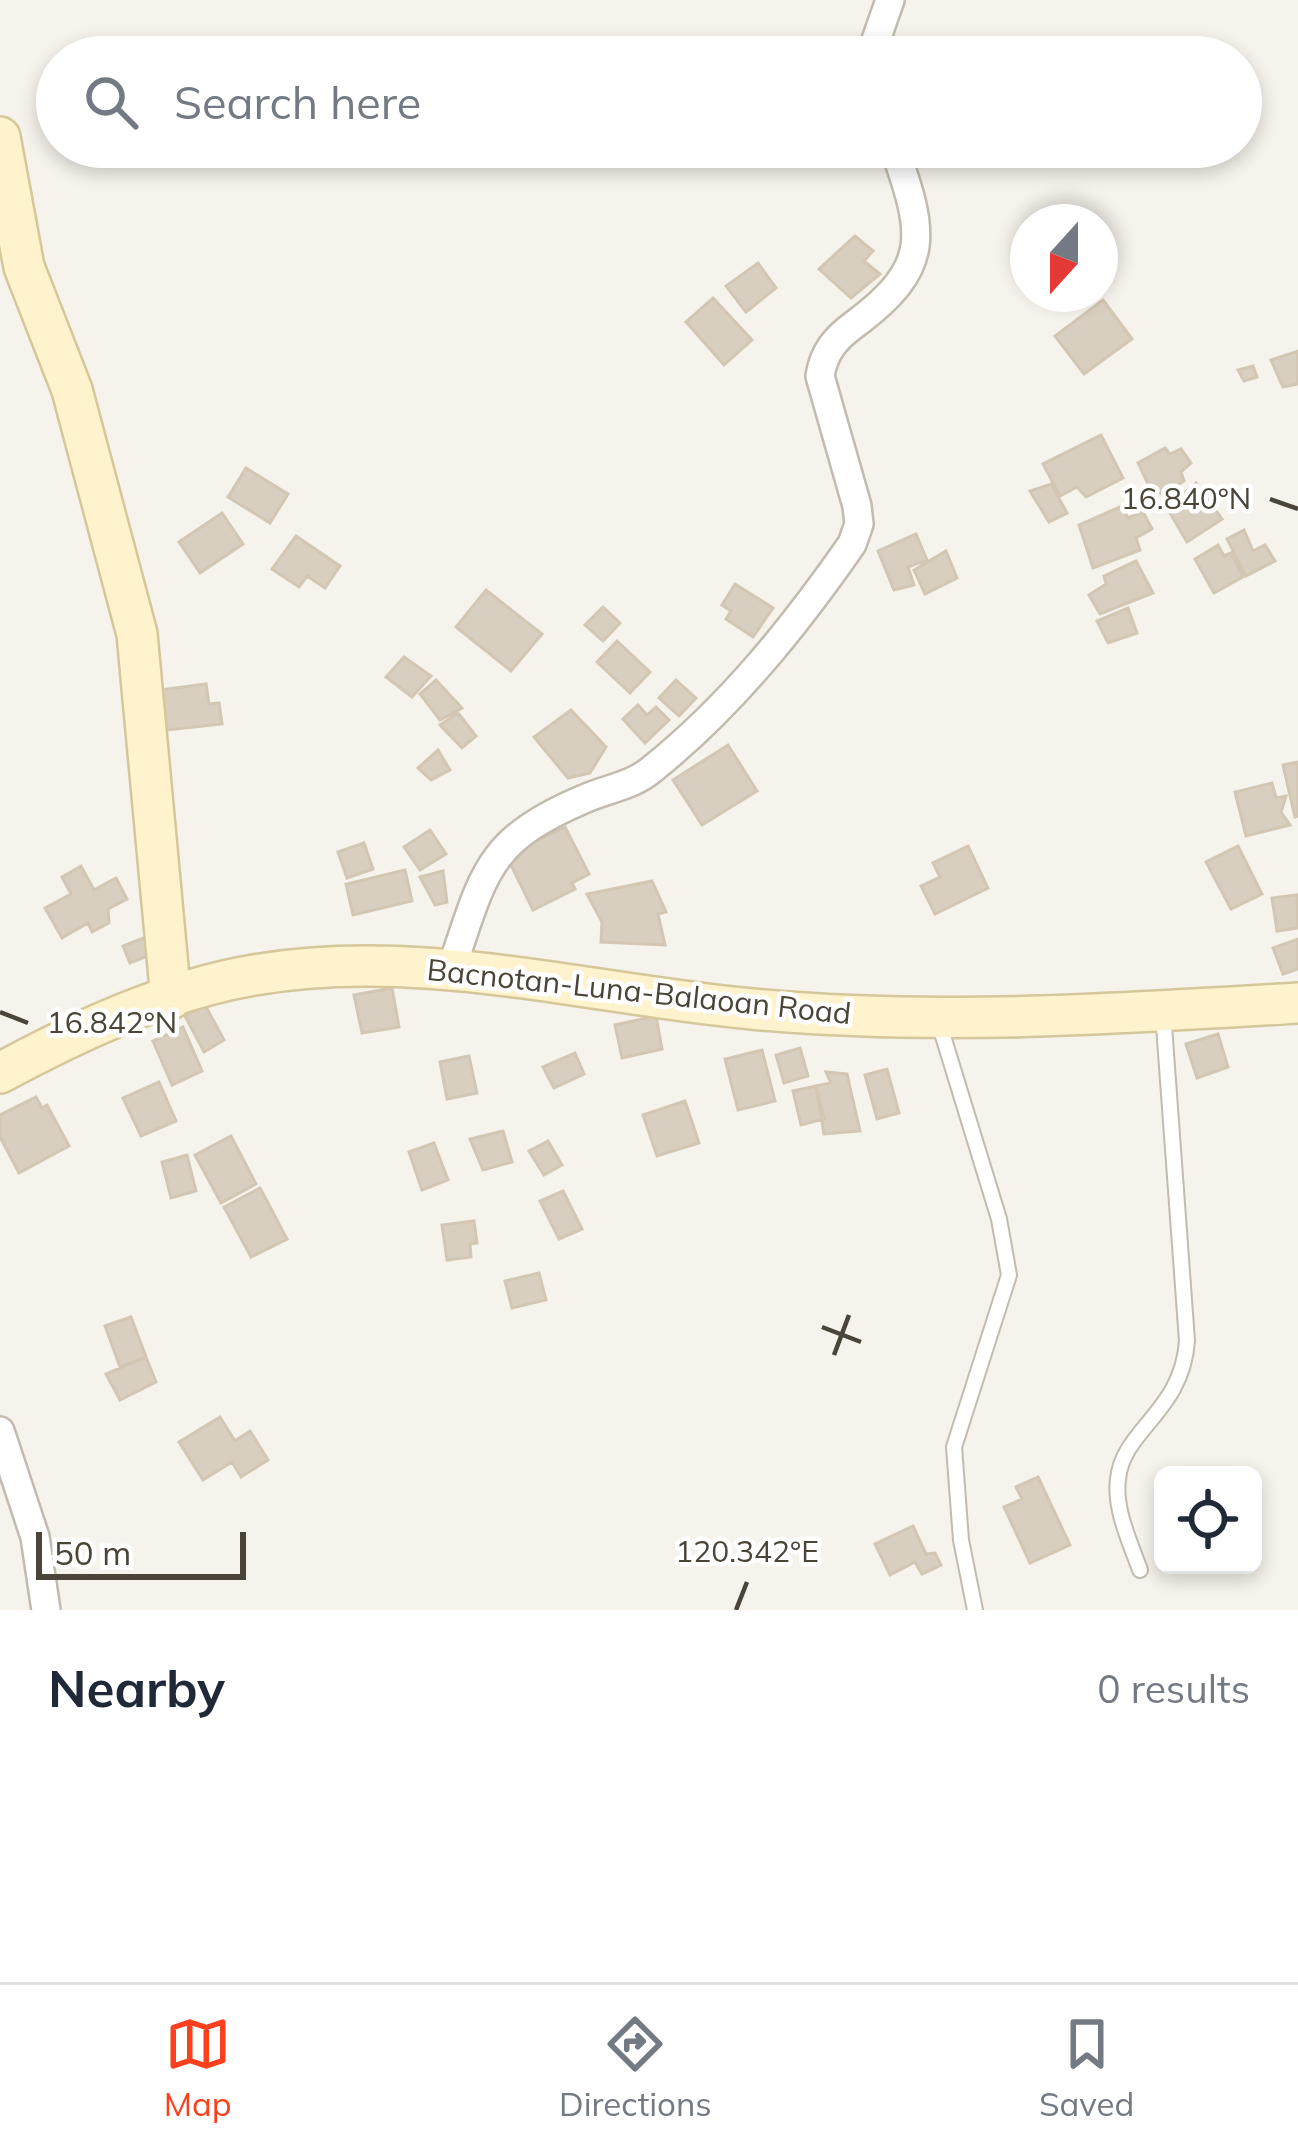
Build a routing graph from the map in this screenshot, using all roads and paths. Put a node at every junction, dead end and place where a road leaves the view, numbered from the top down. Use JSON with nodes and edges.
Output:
{"nodes":[{"id":1,"x":890,"y":0,"type":"edge"},
{"id":2,"x":877,"y":36,"type":"edge"},
{"id":3,"x":0,"y":137,"type":"edge"},
{"id":4,"x":899,"y":168,"type":"edge"},
{"id":5,"x":451,"y":970,"type":"junction"},
{"id":6,"x":171,"y":999,"type":"junction"},
{"id":7,"x":1298,"y":1003,"type":"edge"},
{"id":8,"x":1163,"y":1011,"type":"junction"},
{"id":9,"x":938,"y":1018,"type":"junction"},
{"id":10,"x":0,"y":1073,"type":"edge"},
{"id":11,"x":0,"y":1431,"type":"edge"},
{"id":12,"x":1140,"y":1570,"type":"dead end"},
{"id":13,"x":46,"y":1610,"type":"edge"},
{"id":14,"x":975,"y":1610,"type":"edge"}],
"edges":[{"from":1,"to":2,"type":"street"},
{"from":3,"to":6,"type":"main road"},
{"from":4,"to":5,"type":"street"},
{"from":5,"to":6,"type":"main road","name":"Bacnotan-Luna-Balaoan Road"},
{"from":5,"to":9,"type":"main road","name":"Bacnotan-Luna-Balaoan Road"},
{"from":6,"to":10,"type":"main road","name":"Bacnotan-Luna-Balaoan Road"},
{"from":7,"to":8,"type":"main road","name":"Bacnotan-Luna-Balaoan Road"},
{"from":8,"to":9,"type":"main road","name":"Bacnotan-Luna-Balaoan Road"},
{"from":8,"to":12,"type":"lane"},
{"from":9,"to":14,"type":"lane"},
{"from":11,"to":13,"type":"street"}]}
